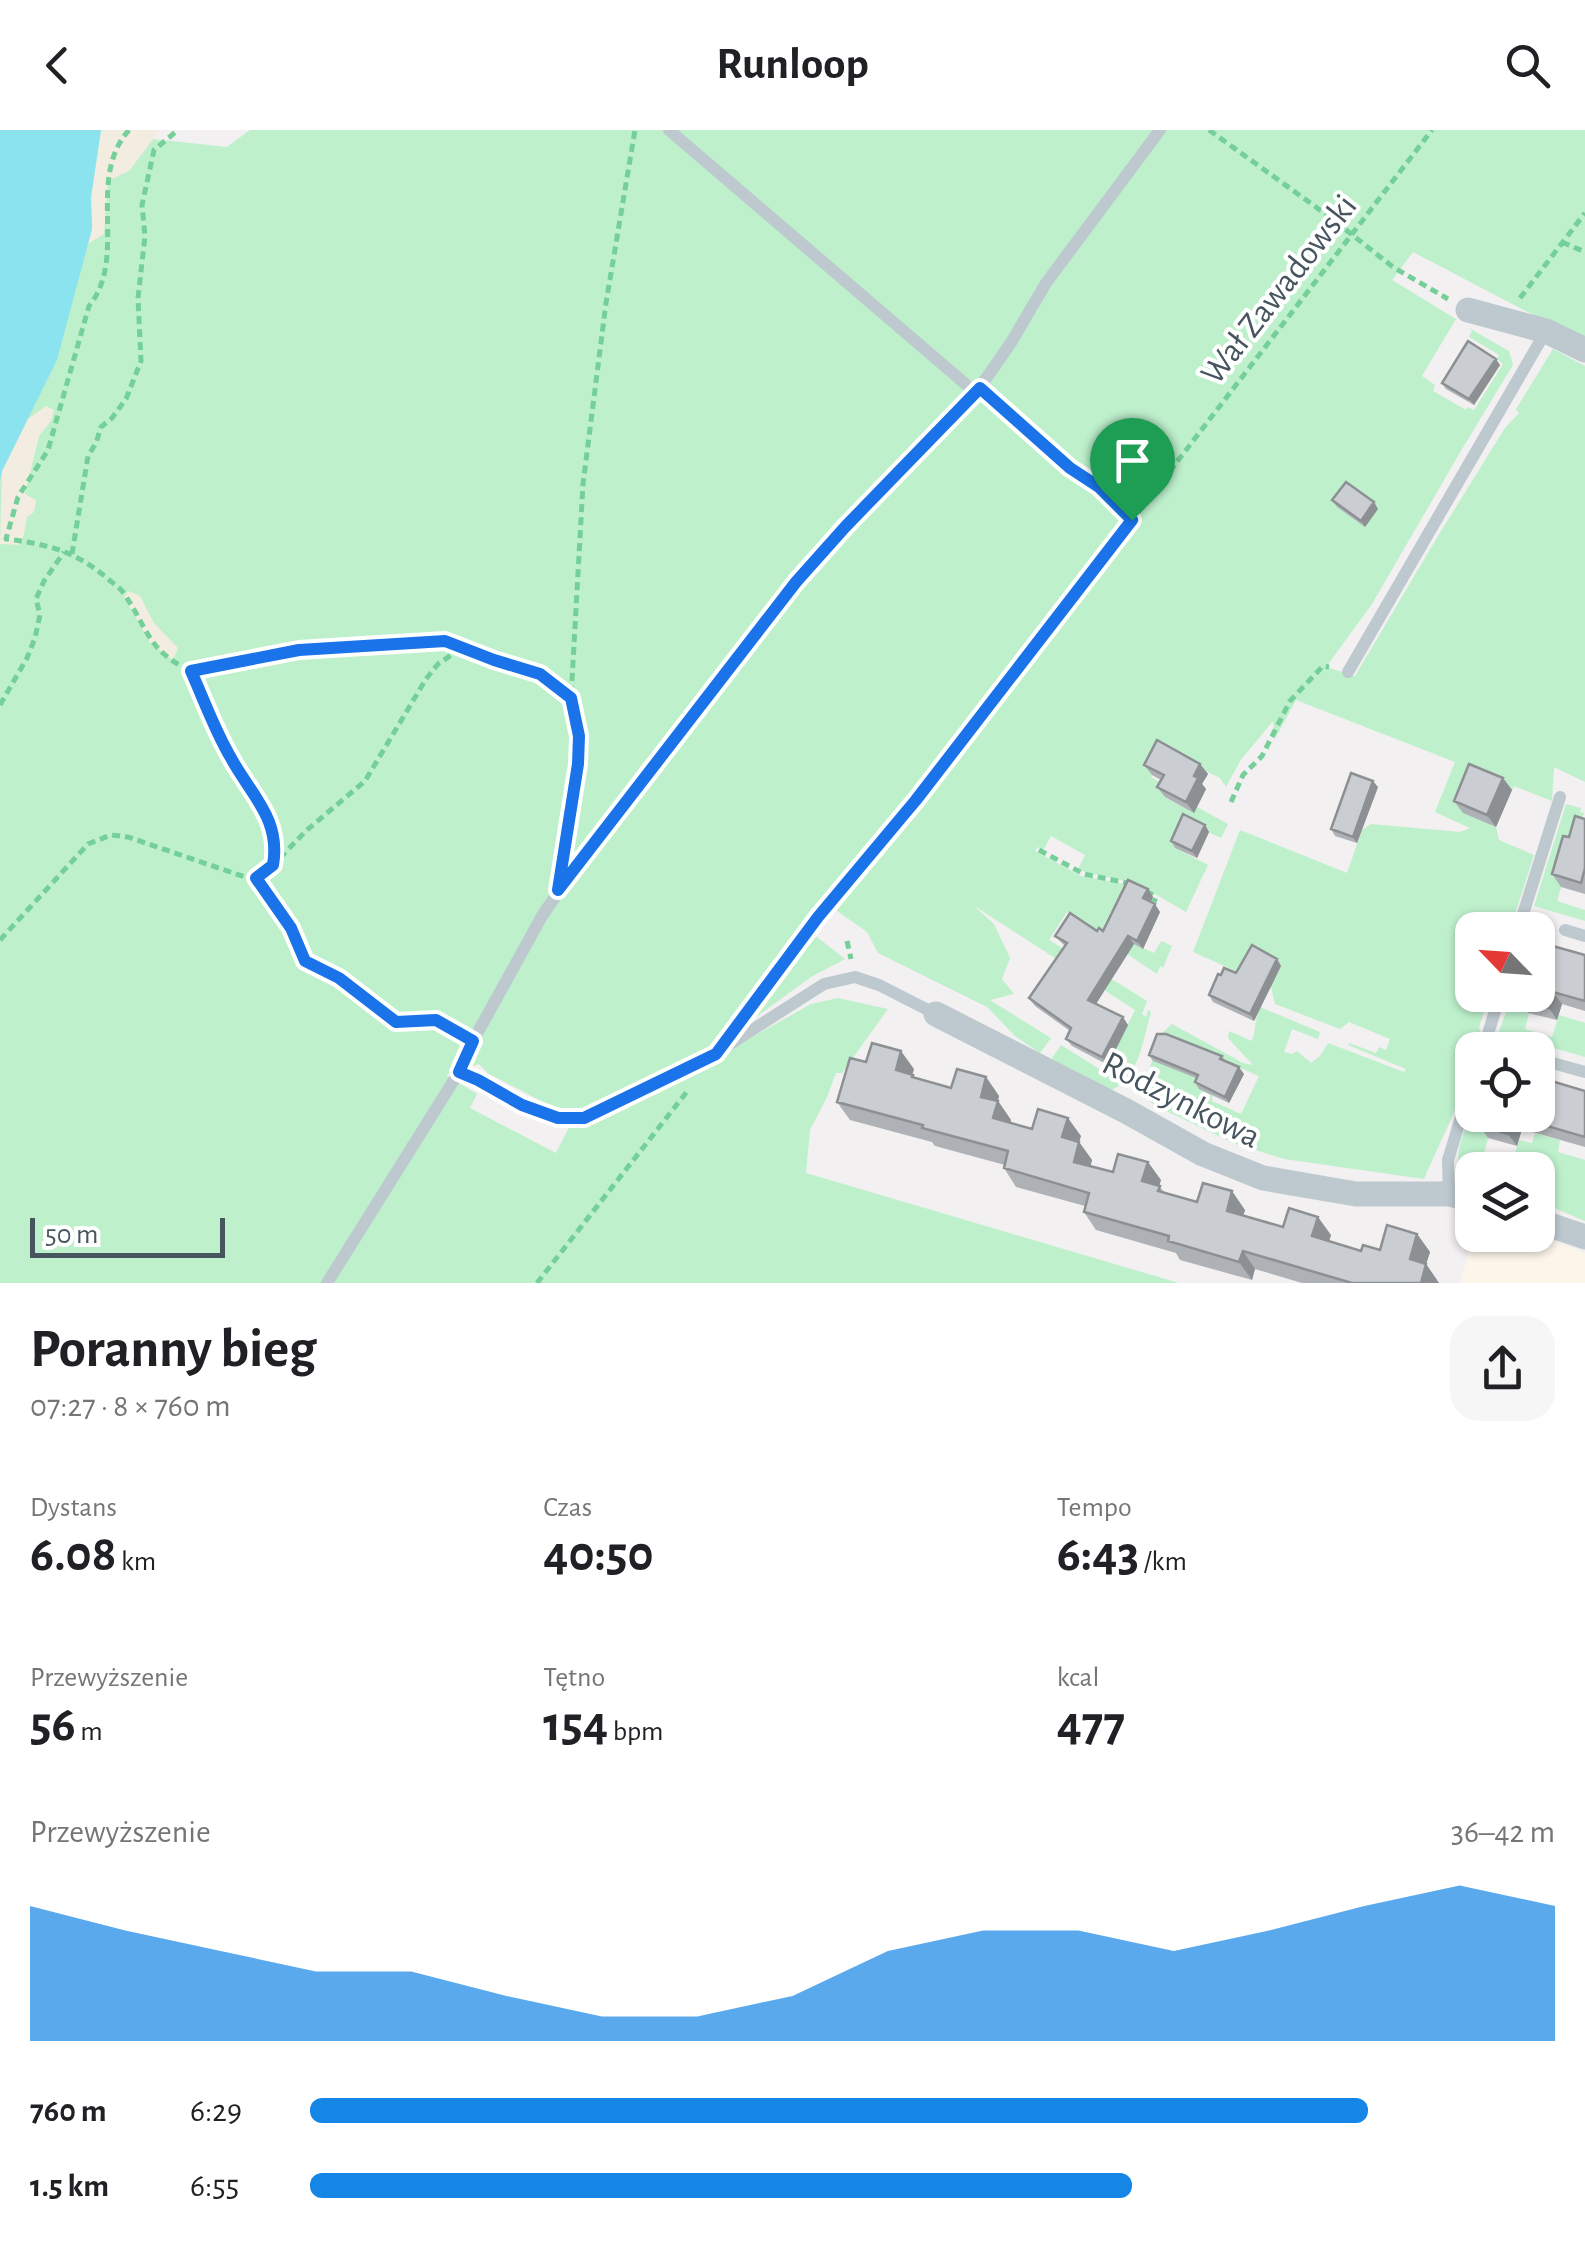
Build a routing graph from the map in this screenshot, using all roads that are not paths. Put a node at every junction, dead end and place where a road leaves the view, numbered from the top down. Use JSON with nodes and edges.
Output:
{"nodes":[{"id":1,"x":669,"y":130,"type":"edge"},
{"id":2,"x":1160,"y":130,"type":"edge"},
{"id":3,"x":1468,"y":310,"type":"road end"},
{"id":4,"x":1546,"y":331,"type":"junction"},
{"id":5,"x":1585,"y":350,"type":"edge"},
{"id":6,"x":978,"y":390,"type":"junction"},
{"id":7,"x":1348,"y":672,"type":"road end"},
{"id":8,"x":1560,"y":797,"type":"dead end"},
{"id":9,"x":1524,"y":912,"type":"edge"},
{"id":10,"x":1565,"y":930,"type":"dead end"},
{"id":11,"x":1585,"y":936,"type":"edge"},
{"id":12,"x":936,"y":1014,"type":"joint"},
{"id":13,"x":1555,"y":1063,"type":"edge"},
{"id":14,"x":459,"y":1072,"type":"junction"},
{"id":15,"x":1585,"y":1072,"type":"edge"},
{"id":16,"x":1457,"y":1132,"type":"edge"},
{"id":17,"x":1455,"y":1180,"type":"edge"},
{"id":18,"x":1455,"y":1197,"type":"edge"},
{"id":19,"x":1555,"y":1227,"type":"edge"},
{"id":20,"x":1585,"y":1237,"type":"edge"},
{"id":21,"x":328,"y":1283,"type":"edge"}],
"edges":[{"from":1,"to":6,"type":"lane"},
{"from":2,"to":6,"type":"lane"},
{"from":3,"to":4,"type":"street"},
{"from":4,"to":5,"type":"street"},
{"from":4,"to":7,"type":"lane"},
{"from":6,"to":14,"type":"lane"},
{"from":8,"to":9,"type":"lane"},
{"from":10,"to":11,"type":"lane"},
{"from":12,"to":14,"type":"lane"},
{"from":12,"to":18,"type":"street","name":"Rodzynkowa"},
{"from":13,"to":15,"type":"lane"},
{"from":14,"to":21,"type":"lane"},
{"from":16,"to":17,"type":"lane"},
{"from":19,"to":20,"type":"street"}]}
